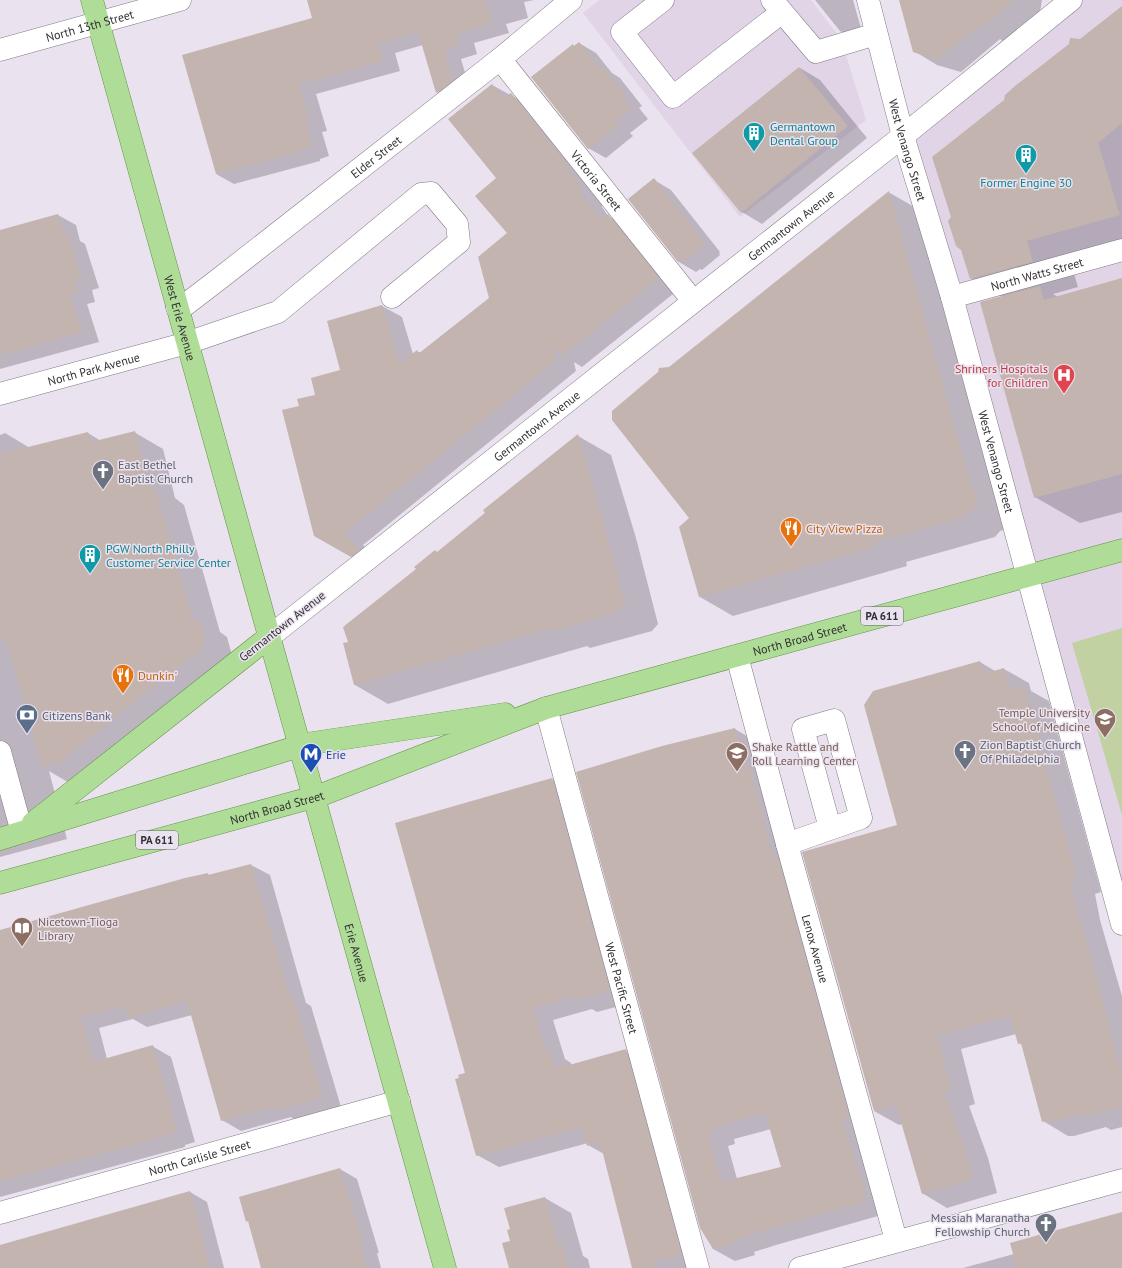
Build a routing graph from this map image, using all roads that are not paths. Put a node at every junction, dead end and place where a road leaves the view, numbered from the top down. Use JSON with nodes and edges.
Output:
{"nodes":[{"id":1,"x":92,"y":0,"type":"edge"},
{"id":2,"x":180,"y":0,"type":"edge"},
{"id":3,"x":571,"y":0,"type":"edge"},
{"id":4,"x":663,"y":0,"type":"edge"},
{"id":5,"x":868,"y":0,"type":"edge"},
{"id":6,"x":1071,"y":0,"type":"edge"},
{"id":7,"x":777,"y":6,"type":"edge"},
{"id":8,"x":98,"y":22,"type":"junction"},
{"id":9,"x":876,"y":34,"type":"junction"},
{"id":10,"x":0,"y":50,"type":"edge"},
{"id":11,"x":500,"y":59,"type":"junction"},
{"id":12,"x":903,"y":136,"type":"junction"},
{"id":13,"x":1122,"y":250,"type":"edge"},
{"id":14,"x":392,"y":297,"type":"dead end"},
{"id":15,"x":952,"y":297,"type":"junction"},
{"id":16,"x":693,"y":301,"type":"junction"},
{"id":17,"x":178,"y":307,"type":"junction"},
{"id":18,"x":187,"y":343,"type":"junction"},
{"id":19,"x":0,"y":394,"type":"edge"},
{"id":20,"x":1122,"y":550,"type":"edge"},
{"id":21,"x":1028,"y":577,"type":"junction"},
{"id":22,"x":269,"y":637,"type":"junction"},
{"id":23,"x":737,"y":656,"type":"junction"},
{"id":24,"x":546,"y":708,"type":"junction"},
{"id":25,"x":299,"y":746,"type":"junction"},
{"id":26,"x":0,"y":752,"type":"edge"},
{"id":27,"x":314,"y":797,"type":"junction"},
{"id":28,"x":830,"y":828,"type":"dead end"},
{"id":29,"x":22,"y":832,"type":"junction"},
{"id":30,"x":0,"y":839,"type":"edge"},
{"id":31,"x":787,"y":844,"type":"junction"},
{"id":32,"x":0,"y":849,"type":"edge"},
{"id":33,"x":0,"y":883,"type":"edge"},
{"id":34,"x":1117,"y":884,"type":"edge"},
{"id":35,"x":1122,"y":924,"type":"edge"},
{"id":36,"x":399,"y":1101,"type":"junction"},
{"id":37,"x":1122,"y":1180,"type":"edge"},
{"id":38,"x":0,"y":1213,"type":"edge"},
{"id":39,"x":896,"y":1240,"type":"junction"},
{"id":40,"x":445,"y":1268,"type":"edge"},
{"id":41,"x":698,"y":1268,"type":"edge"},
{"id":42,"x":800,"y":1268,"type":"edge"}],
"edges":[{"from":1,"to":8,"type":"main road","name":"West Erie Avenue"},
{"from":2,"to":8,"type":"street","name":"North 13th Street"},
{"from":3,"to":11,"type":"street","name":"Elder Street"},
{"from":4,"to":7,"type":"street"},
{"from":5,"to":9,"type":"street","name":"West Venango Street"},
{"from":6,"to":12,"type":"street","name":"Germantown Avenue"},
{"from":7,"to":9,"type":"street"},
{"from":8,"to":10,"type":"street","name":"North 13th Street"},
{"from":8,"to":17,"type":"main road","name":"West Erie Avenue"},
{"from":9,"to":12,"type":"street","name":"West Venango Street"},
{"from":11,"to":16,"type":"street","name":"Victoria Street"},
{"from":11,"to":17,"type":"street","name":"Elder Street"},
{"from":12,"to":15,"type":"street","name":"West Venango Street"},
{"from":12,"to":16,"type":"street","name":"Germantown Avenue"},
{"from":13,"to":15,"type":"street","name":"North Watts Street"},
{"from":14,"to":18,"type":"street","name":"North Park Avenue"},
{"from":15,"to":21,"type":"street","name":"West Venango Street"},
{"from":16,"to":22,"type":"street","name":"Germantown Avenue"},
{"from":17,"to":18,"type":"main road","name":"West Erie Avenue"},
{"from":18,"to":19,"type":"street","name":"North Park Avenue"},
{"from":18,"to":22,"type":"main road","name":"West Erie Avenue"},
{"from":20,"to":21,"type":"main road","name":"North Broad Street","number":"PA 611"},
{"from":21,"to":23,"type":"main road","name":"North Broad Street","number":"PA 611"},
{"from":21,"to":34,"type":"street","name":"West Venango Street"},
{"from":22,"to":25,"type":"main road","name":"Erie Avenue"},
{"from":22,"to":29,"type":"main road","name":"Germantown Avenue"},
{"from":23,"to":24,"type":"main road","name":"North Broad Street","number":"PA 611"},
{"from":23,"to":31,"type":"street","name":"Lenox Avenue"},
{"from":24,"to":25,"type":"main road","name":"North Broad Street","number":"PA 611"},
{"from":24,"to":27,"type":"main road","name":"North Broad Street","number":"PA 611"},
{"from":24,"to":41,"type":"street","name":"West Pacific Street"},
{"from":25,"to":27,"type":"main road","name":"Erie Avenue"},
{"from":25,"to":29,"type":"main road","name":"North Broad Street","number":"PA 611"},
{"from":26,"to":29,"type":"street"},
{"from":27,"to":33,"type":"main road","name":"North Broad Street","number":"PA 611"},
{"from":27,"to":36,"type":"main road","name":"Erie Avenue"},
{"from":28,"to":31,"type":"street"},
{"from":29,"to":30,"type":"main road","name":"North Broad Street","number":"PA 611"},
{"from":29,"to":32,"type":"main road","name":"Germantown Avenue"},
{"from":31,"to":39,"type":"street","name":"Lenox Avenue"},
{"from":34,"to":35,"type":"street","name":"West Venango Street"},
{"from":36,"to":38,"type":"street","name":"North Carlisle Street"},
{"from":36,"to":40,"type":"main road","name":"Erie Avenue"},
{"from":37,"to":39,"type":"street"},
{"from":39,"to":42,"type":"street"}]}
